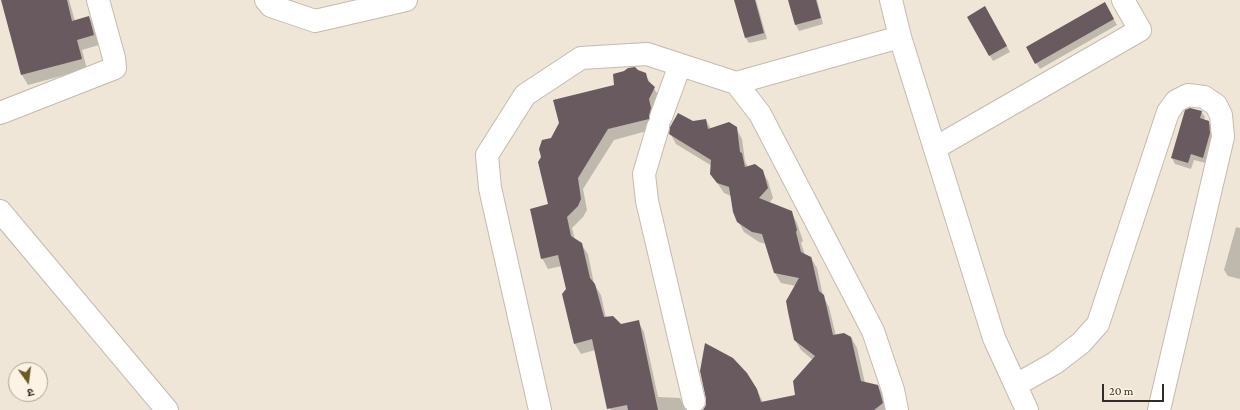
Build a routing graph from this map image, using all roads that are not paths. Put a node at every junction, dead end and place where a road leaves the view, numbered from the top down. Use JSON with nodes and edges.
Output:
{"nodes":[{"id":1,"x":98,"y":0,"type":"edge"},
{"id":2,"x":266,"y":0,"type":"edge"},
{"id":3,"x":406,"y":0,"type":"edge"},
{"id":4,"x":890,"y":0,"type":"edge"},
{"id":5,"x":1123,"y":0,"type":"edge"},
{"id":6,"x":900,"y":37,"type":"junction"},
{"id":7,"x":680,"y":65,"type":"junction"},
{"id":8,"x":736,"y":83,"type":"junction"},
{"id":9,"x":0,"y":113,"type":"edge"},
{"id":10,"x":935,"y":148,"type":"junction"},
{"id":11,"x":0,"y":211,"type":"edge"},
{"id":12,"x":8,"y":233,"type":"edge"},
{"id":13,"x":1016,"y":385,"type":"junction"},
{"id":14,"x":694,"y":401,"type":"dead end"},
{"id":15,"x":167,"y":410,"type":"edge"},
{"id":16,"x":540,"y":410,"type":"edge"},
{"id":17,"x":897,"y":410,"type":"edge"},
{"id":18,"x":1027,"y":410,"type":"edge"},
{"id":19,"x":1159,"y":410,"type":"edge"}],
"edges":[{"from":1,"to":9,"type":"street"},
{"from":2,"to":3,"type":"street"},
{"from":4,"to":6,"type":"street"},
{"from":5,"to":10,"type":"street"},
{"from":6,"to":8,"type":"street"},
{"from":6,"to":10,"type":"street"},
{"from":7,"to":8,"type":"street"},
{"from":7,"to":14,"type":"street"},
{"from":7,"to":16,"type":"street"},
{"from":8,"to":17,"type":"street"},
{"from":10,"to":13,"type":"street"},
{"from":11,"to":12,"type":"street"},
{"from":12,"to":15,"type":"street"},
{"from":13,"to":18,"type":"street"},
{"from":13,"to":19,"type":"street"}]}
